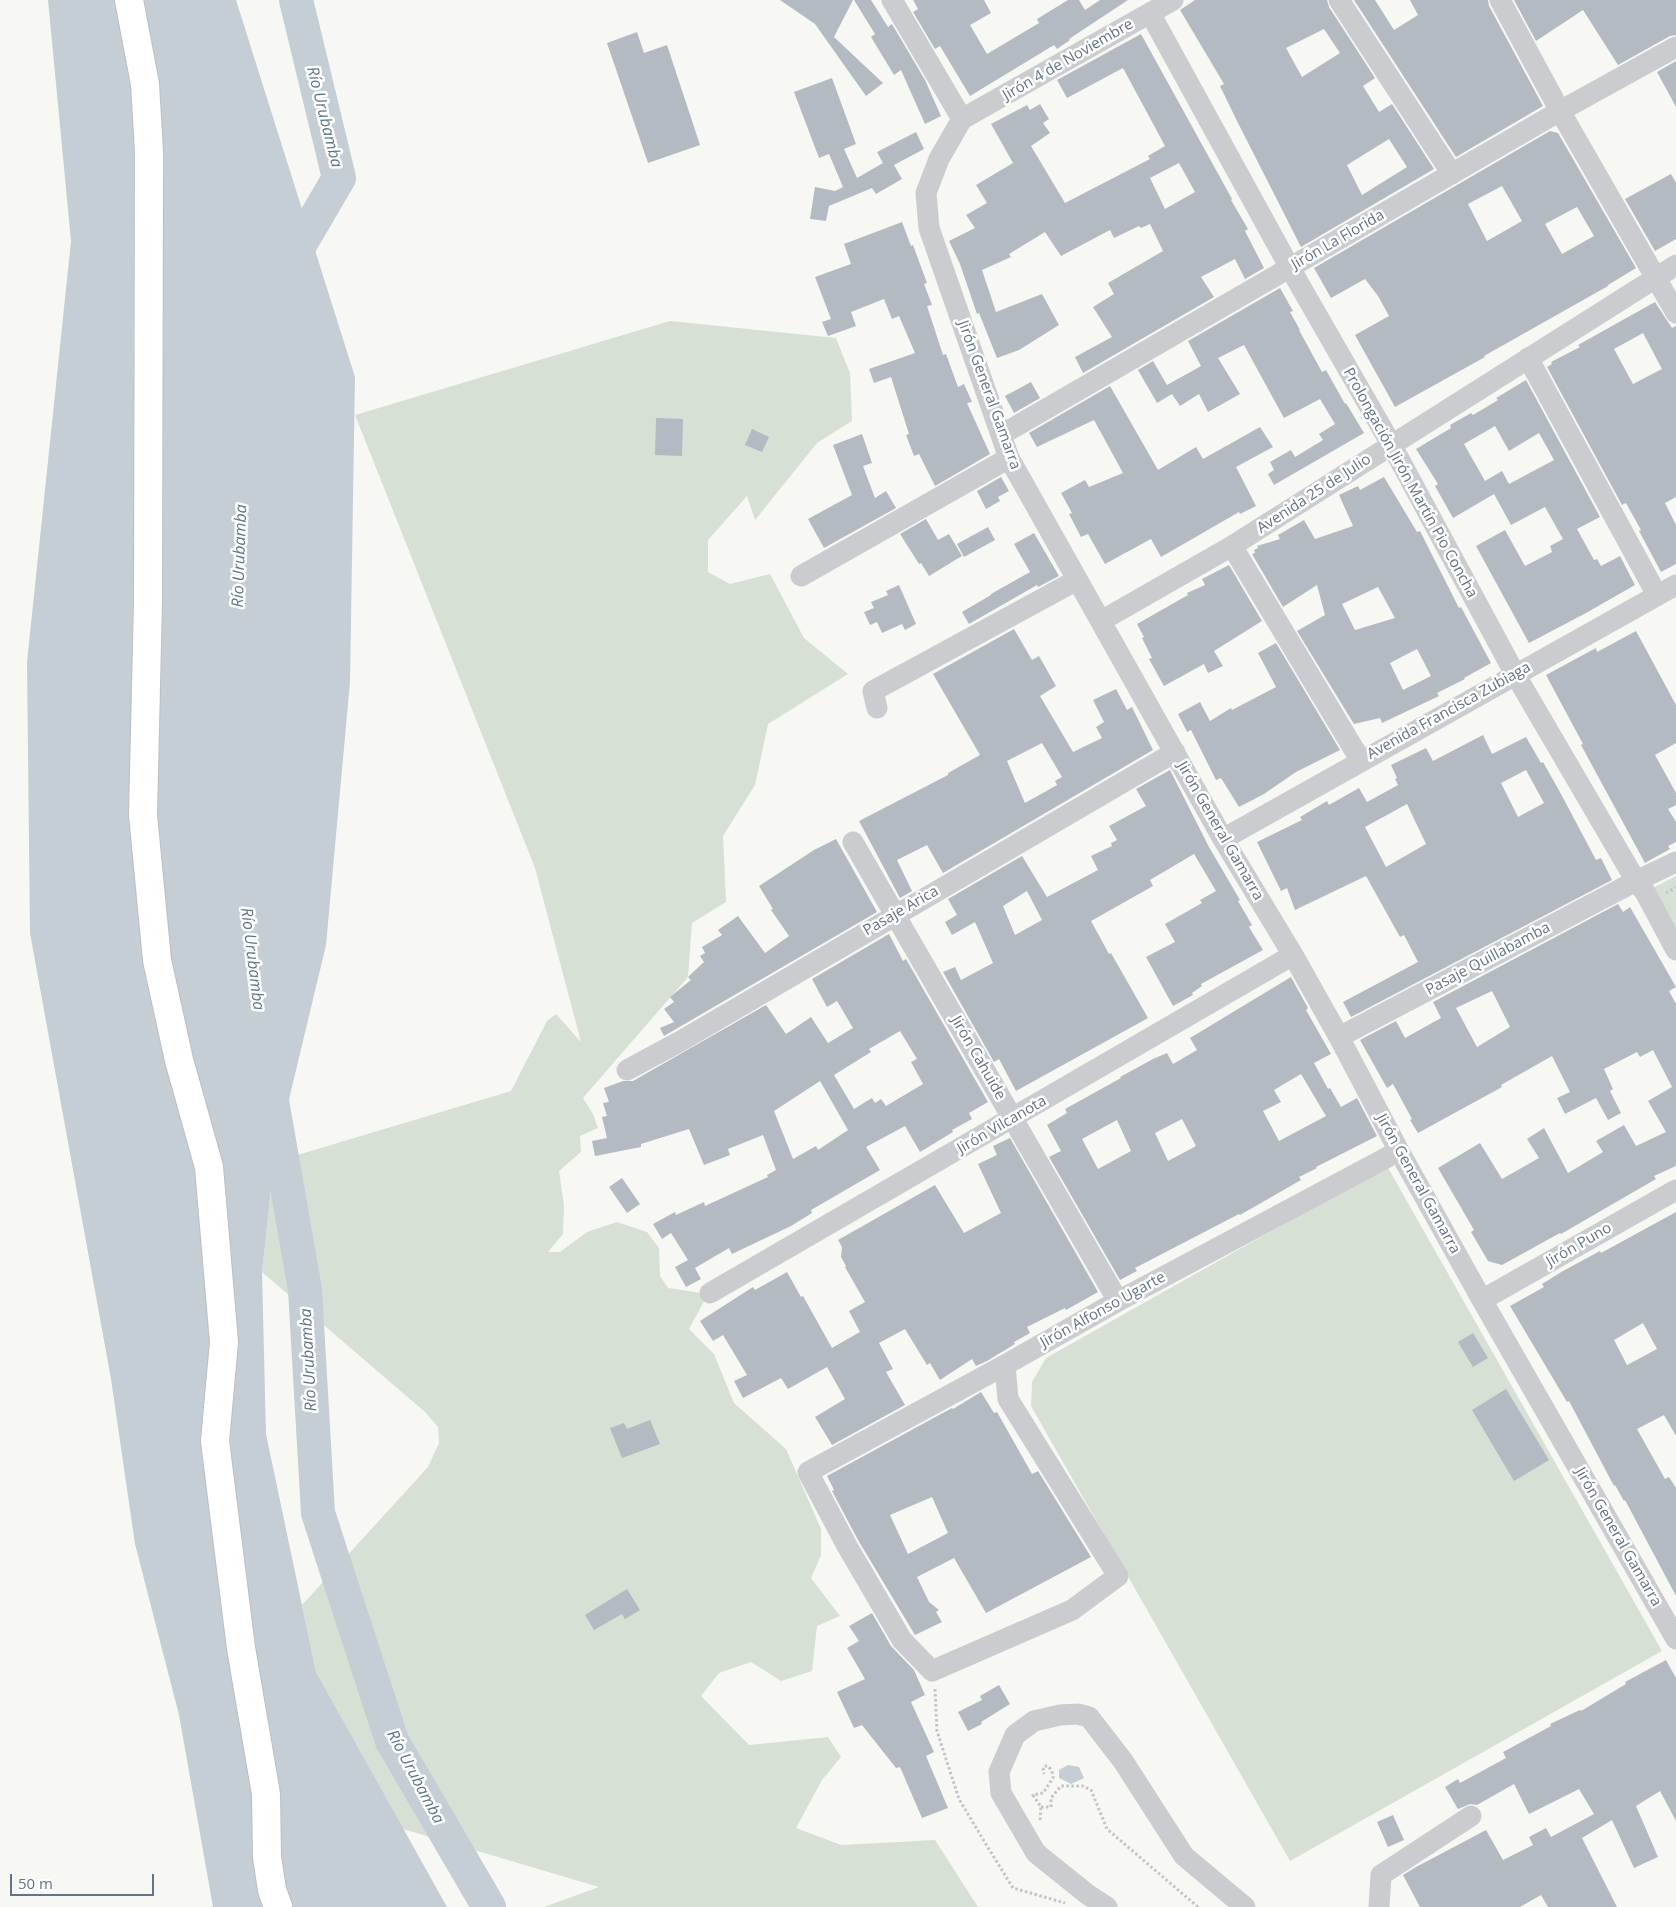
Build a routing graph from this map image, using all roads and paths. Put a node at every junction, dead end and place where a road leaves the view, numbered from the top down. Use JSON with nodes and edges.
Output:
{"nodes":[{"id":1,"x":129,"y":0,"type":"edge"},
{"id":2,"x":892,"y":0,"type":"edge"},
{"id":3,"x":1173,"y":0,"type":"edge"},
{"id":4,"x":1339,"y":0,"type":"edge"},
{"id":5,"x":1500,"y":0,"type":"edge"},
{"id":6,"x":1150,"y":13,"type":"junction"},
{"id":7,"x":1676,"y":47,"type":"edge"},
{"id":8,"x":1560,"y":111,"type":"junction"},
{"id":9,"x":962,"y":119,"type":"junction"},
{"id":10,"x":1452,"y":174,"type":"junction"},
{"id":11,"x":1676,"y":265,"type":"edge"},
{"id":12,"x":1290,"y":268,"type":"junction"},
{"id":13,"x":1656,"y":277,"type":"junction"},
{"id":14,"x":1676,"y":313,"type":"edge"},
{"id":15,"x":1528,"y":358,"type":"junction"},
{"id":16,"x":1001,"y":435,"type":"junction"},
{"id":17,"x":1391,"y":444,"type":"junction"},
{"id":18,"x":1009,"y":458,"type":"junction"},
{"id":19,"x":1232,"y":546,"type":"junction"},
{"id":20,"x":801,"y":576,"type":"dead end"},
{"id":21,"x":1077,"y":580,"type":"junction"},
{"id":22,"x":1676,"y":585,"type":"edge"},
{"id":23,"x":1657,"y":595,"type":"junction"},
{"id":24,"x":1101,"y":621,"type":"junction"},
{"id":25,"x":1515,"y":674,"type":"junction"},
{"id":26,"x":877,"y":708,"type":"dead end"},
{"id":27,"x":1175,"y":752,"type":"junction"},
{"id":28,"x":1361,"y":761,"type":"junction"},
{"id":29,"x":1222,"y":839,"type":"junction"},
{"id":30,"x":853,"y":842,"type":"dead end"},
{"id":31,"x":1676,"y":862,"type":"edge"},
{"id":32,"x":1636,"y":881,"type":"junction"},
{"id":33,"x":895,"y":914,"type":"junction"},
{"id":34,"x":1676,"y":950,"type":"edge"},
{"id":35,"x":1293,"y":955,"type":"junction"},
{"id":36,"x":1339,"y":1037,"type":"junction"},
{"id":37,"x":628,"y":1070,"type":"dead end"},
{"id":38,"x":1014,"y":1119,"type":"junction"},
{"id":39,"x":1399,"y":1151,"type":"junction"},
{"id":40,"x":1676,"y":1190,"type":"edge"},
{"id":41,"x":710,"y":1294,"type":"dead end"},
{"id":42,"x":1482,"y":1300,"type":"junction"},
{"id":43,"x":1118,"y":1301,"type":"junction"},
{"id":44,"x":1005,"y":1365,"type":"junction"},
{"id":45,"x":1675,"y":1633,"type":"edge"},
{"id":46,"x":932,"y":1671,"type":"junction"},
{"id":47,"x":1044,"y":1774,"type":"dead end"},
{"id":48,"x":1043,"y":1793,"type":"dead end"},
{"id":49,"x":1041,"y":1807,"type":"dead end"},
{"id":50,"x":1471,"y":1816,"type":"dead end"},
{"id":51,"x":1068,"y":1904,"type":"dead end"},
{"id":52,"x":278,"y":1907,"type":"edge"},
{"id":53,"x":1107,"y":1907,"type":"edge"},
{"id":54,"x":1198,"y":1907,"type":"edge"},
{"id":55,"x":1246,"y":1907,"type":"edge"},
{"id":56,"x":1379,"y":1907,"type":"edge"}],
"edges":[{"from":1,"to":52,"type":"main road"},
{"from":2,"to":9,"type":"street"},
{"from":3,"to":6,"type":"street","name":"Jirón 4 de Noviembre"},
{"from":4,"to":10,"type":"street"},
{"from":5,"to":8,"type":"street"},
{"from":6,"to":9,"type":"street","name":"Jirón 4 de Noviembre"},
{"from":6,"to":12,"type":"street","name":"Prolongación Jirón Martín Pio Concha"},
{"from":7,"to":8,"type":"street","name":"Jirón La Florida"},
{"from":8,"to":10,"type":"street","name":"Jirón La Florida"},
{"from":8,"to":13,"type":"street"},
{"from":9,"to":16,"type":"street","name":"Jirón General Gamarra"},
{"from":10,"to":12,"type":"street","name":"Jirón La Florida"},
{"from":11,"to":13,"type":"street","name":"Avenida 25 de Julio"},
{"from":12,"to":16,"type":"street","name":"Jirón La Florida"},
{"from":12,"to":17,"type":"street","name":"Prolongación Jirón Martín Pio Concha"},
{"from":13,"to":14,"type":"street"},
{"from":13,"to":15,"type":"street","name":"Avenida 25 de Julio"},
{"from":15,"to":17,"type":"street","name":"Avenida 25 de Julio"},
{"from":15,"to":23,"type":"street"},
{"from":16,"to":18,"type":"street","name":"Jirón General Gamarra"},
{"from":17,"to":19,"type":"street","name":"Avenida 25 de Julio"},
{"from":17,"to":25,"type":"street","name":"Prolongación Jirón Martín Pio Concha"},
{"from":18,"to":20,"type":"street"},
{"from":18,"to":21,"type":"street","name":"Jirón General Gamarra"},
{"from":19,"to":24,"type":"street","name":"Avenida 25 de Julio"},
{"from":19,"to":28,"type":"street"},
{"from":21,"to":24,"type":"street","name":"Jirón General Gamarra"},
{"from":21,"to":26,"type":"street"},
{"from":22,"to":23,"type":"street","name":"Avenida Francisca Zubiaga"},
{"from":23,"to":25,"type":"street","name":"Avenida Francisca Zubiaga"},
{"from":24,"to":27,"type":"street","name":"Jirón General Gamarra"},
{"from":25,"to":28,"type":"street","name":"Avenida Francisca Zubiaga"},
{"from":25,"to":32,"type":"street","name":"Prolongación Jirón Martín Pio Concha"},
{"from":27,"to":29,"type":"street","name":"Jirón General Gamarra"},
{"from":27,"to":33,"type":"street","name":"Pasaje Arica"},
{"from":28,"to":29,"type":"street","name":"Avenida Francisca Zubiaga"},
{"from":29,"to":35,"type":"street","name":"Jirón General Gamarra"},
{"from":30,"to":33,"type":"street","name":"Jirón Cahuide"},
{"from":31,"to":32,"type":"street","name":"Pasaje Quillabamba"},
{"from":32,"to":34,"type":"street","name":"Prolongación Jirón Martín Pio Concha"},
{"from":32,"to":36,"type":"street","name":"Pasaje Quillabamba"},
{"from":33,"to":37,"type":"street","name":"Pasaje Arica"},
{"from":33,"to":38,"type":"street","name":"Jirón Cahuide"},
{"from":35,"to":36,"type":"street","name":"Jirón General Gamarra"},
{"from":35,"to":38,"type":"street","name":"Jirón Vilcanota"},
{"from":36,"to":39,"type":"street","name":"Jirón General Gamarra"},
{"from":38,"to":41,"type":"street","name":"Jirón Vilcanota"},
{"from":38,"to":43,"type":"street","name":"Jirón Cahuide"},
{"from":39,"to":42,"type":"street","name":"Jirón General Gamarra"},
{"from":39,"to":43,"type":"street","name":"Jirón Alfonso Ugarte"},
{"from":40,"to":42,"type":"street","name":"Jirón Puno"},
{"from":42,"to":45,"type":"street","name":"Jirón General Gamarra"},
{"from":43,"to":44,"type":"street","name":"Jirón Alfonso Ugarte"},
{"from":44,"to":46,"type":"street"},
{"from":44,"to":46,"type":"street","name":"Jirón Alfonso Ugarte"},
{"from":46,"to":51,"type":"path"},
{"from":47,"to":48,"type":"path"},
{"from":49,"to":54,"type":"path"},
{"from":50,"to":56,"type":"street"},
{"from":53,"to":55,"type":"street"}]}
